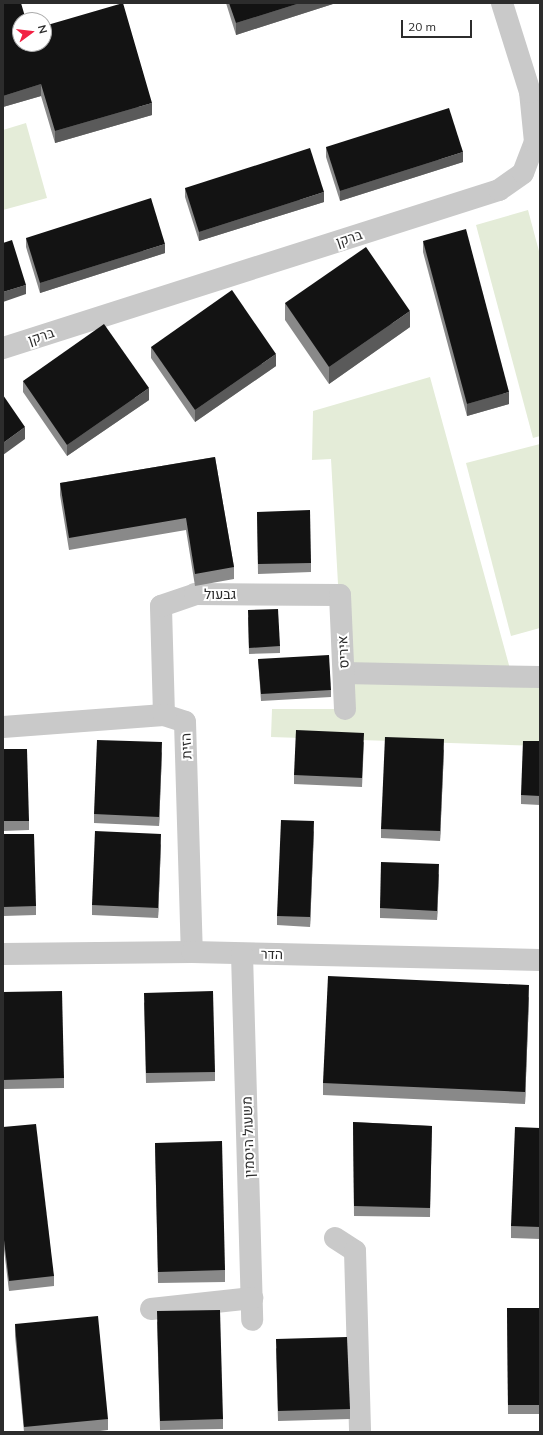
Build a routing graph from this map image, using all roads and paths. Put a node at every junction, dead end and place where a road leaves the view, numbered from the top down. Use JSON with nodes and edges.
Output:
{"nodes":[{"id":1,"x":502,"y":3,"type":"edge"},
{"id":2,"x":3,"y":348,"type":"edge"},
{"id":3,"x":340,"y":595,"type":"joint"},
{"id":4,"x":344,"y":673,"type":"junction"},
{"id":5,"x":540,"y":677,"type":"edge"},
{"id":6,"x":345,"y":709,"type":"dead end"},
{"id":7,"x":164,"y":715,"type":"junction"},
{"id":8,"x":3,"y":727,"type":"edge"},
{"id":9,"x":192,"y":952,"type":"junction"},
{"id":10,"x":3,"y":954,"type":"edge"},
{"id":11,"x":242,"y":954,"type":"junction"},
{"id":12,"x":540,"y":960,"type":"edge"},
{"id":13,"x":335,"y":1238,"type":"dead end"},
{"id":14,"x":252,"y":1298,"type":"junction"},
{"id":15,"x":152,"y":1309,"type":"dead end"},
{"id":16,"x":252,"y":1320,"type":"dead end"},
{"id":17,"x":360,"y":1432,"type":"edge"}],
"edges":[{"from":1,"to":2,"type":"street","name":"ברקן"},
{"from":3,"to":4,"type":"street","name":"איריס"},
{"from":3,"to":7,"type":"street","name":"גבעול"},
{"from":4,"to":5,"type":"street"},
{"from":4,"to":6,"type":"street","name":"איריס"},
{"from":7,"to":8,"type":"street","name":"הזית"},
{"from":7,"to":9,"type":"street","name":"הזית"},
{"from":9,"to":10,"type":"street","name":"הדר"},
{"from":9,"to":11,"type":"street","name":"הדר"},
{"from":11,"to":12,"type":"street","name":"הדר"},
{"from":11,"to":14,"type":"street","name":"משעול היסמין"},
{"from":13,"to":17,"type":"street"},
{"from":14,"to":15,"type":"street"},
{"from":14,"to":16,"type":"street","name":"משעול היסמין"}]}
